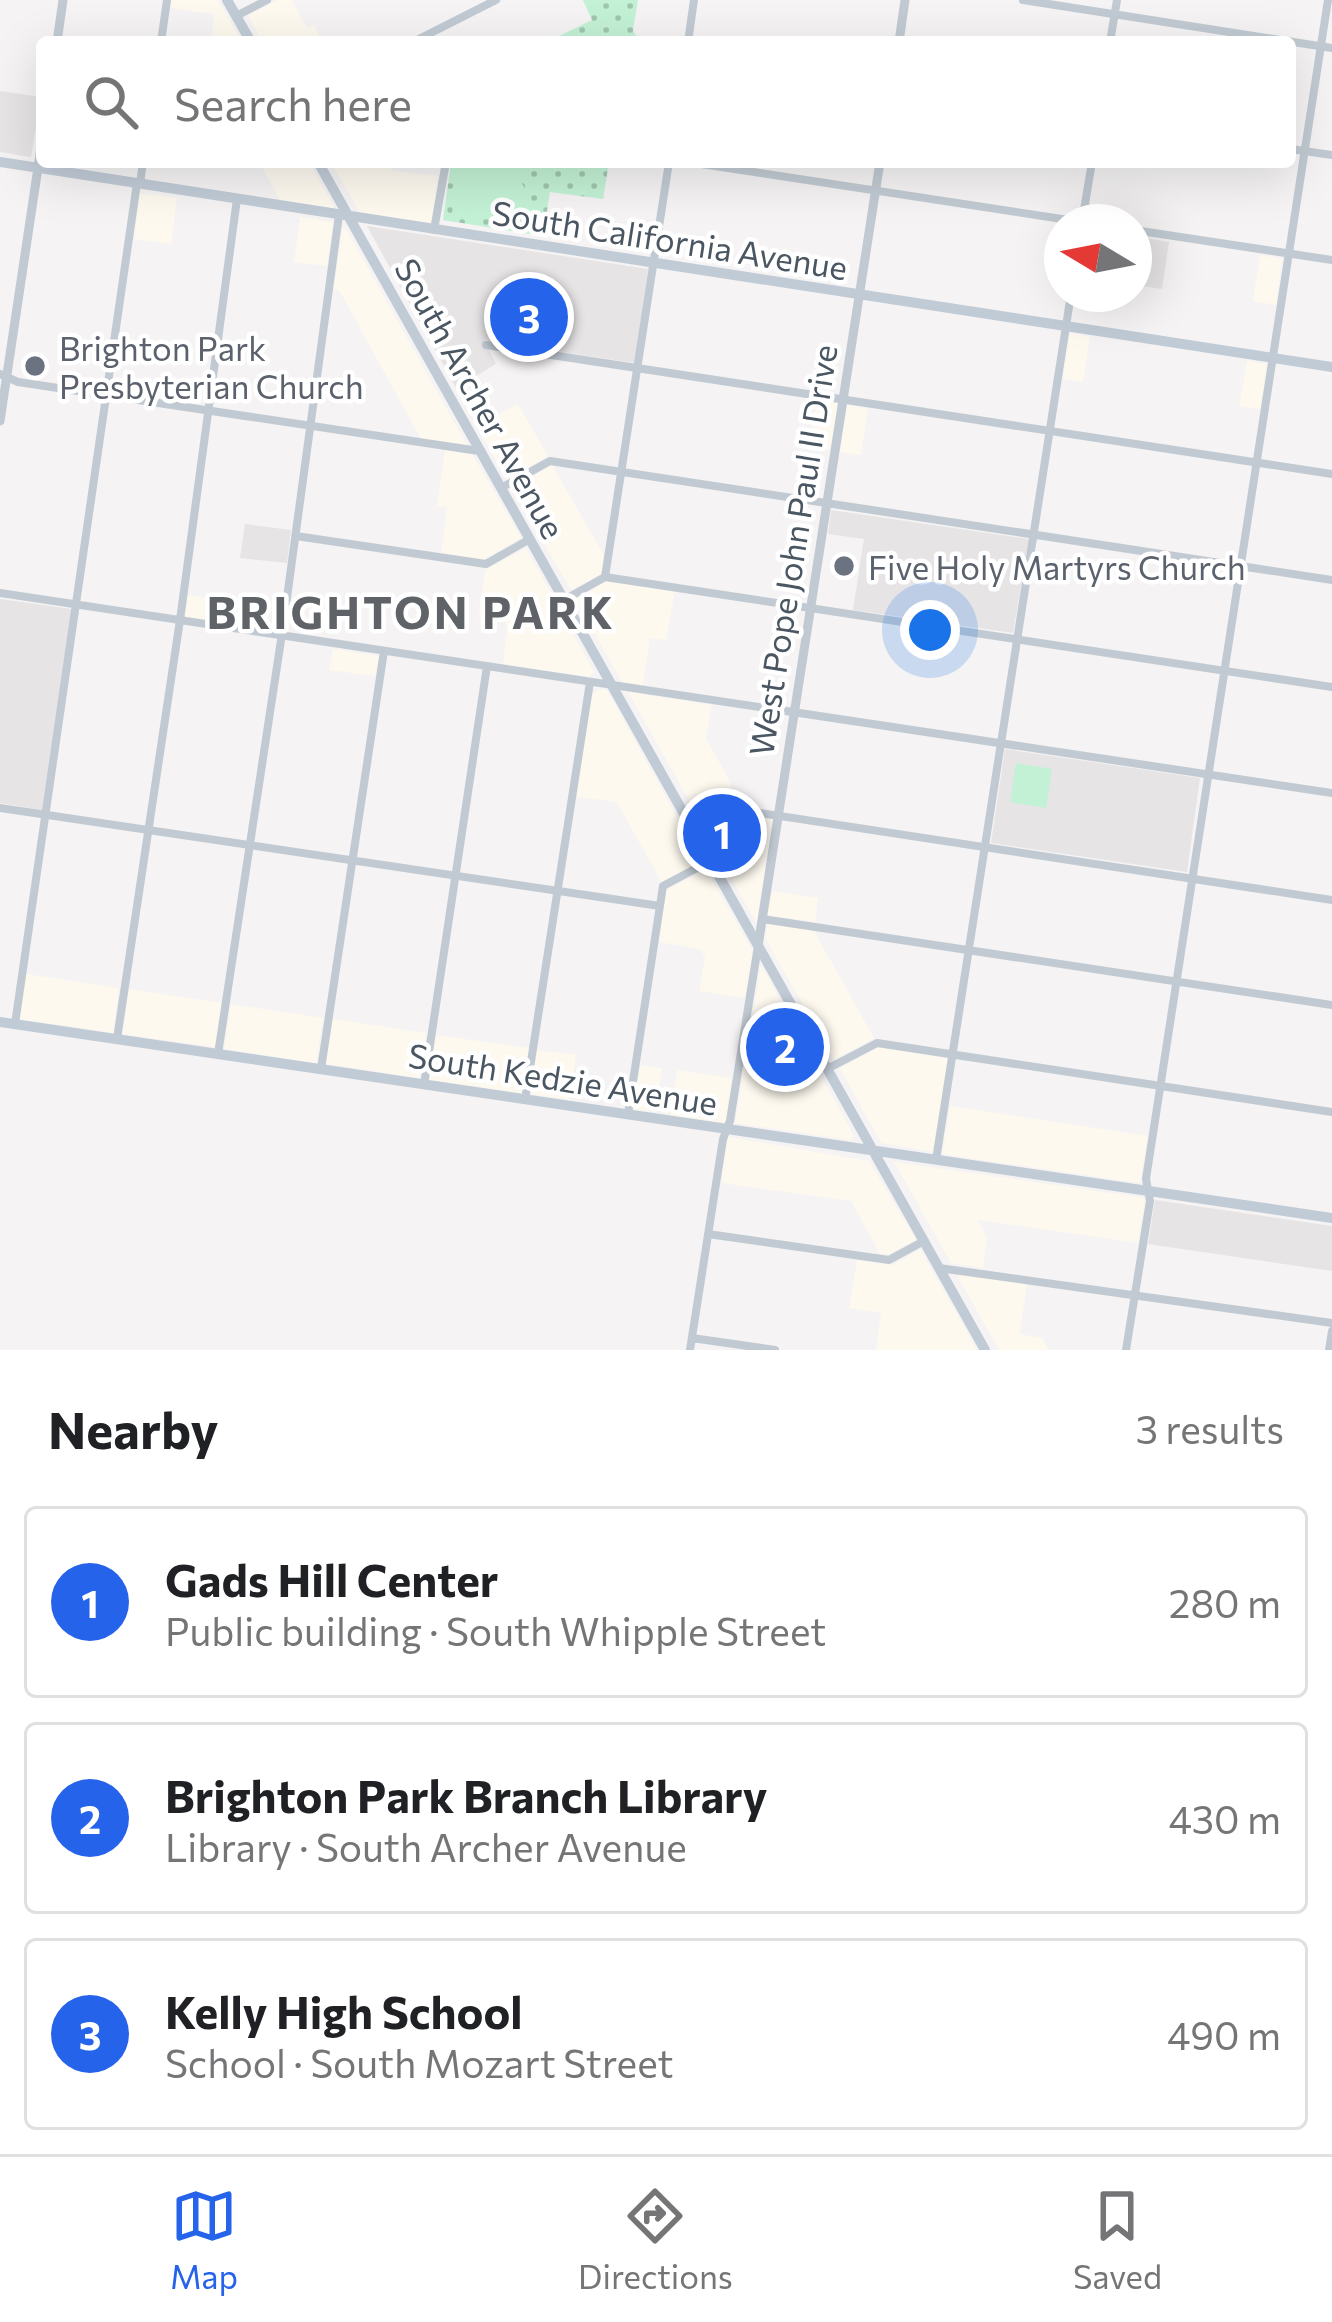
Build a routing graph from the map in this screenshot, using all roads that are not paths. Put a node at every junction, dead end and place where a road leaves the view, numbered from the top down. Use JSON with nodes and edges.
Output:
{"nodes":[{"id":1,"x":63,"y":0,"type":"edge"},
{"id":2,"x":167,"y":0,"type":"edge"},
{"id":3,"x":227,"y":0,"type":"edge"},
{"id":4,"x":267,"y":0,"type":"edge"},
{"id":5,"x":496,"y":0,"type":"edge"},
{"id":6,"x":694,"y":0,"type":"edge"},
{"id":7,"x":905,"y":0,"type":"edge"},
{"id":8,"x":1024,"y":0,"type":"edge"},
{"id":9,"x":1117,"y":0,"type":"edge"},
{"id":10,"x":1328,"y":0,"type":"edge"},
{"id":11,"x":1114,"y":14,"type":"junction"},
{"id":12,"x":236,"y":16,"type":"junction"},
{"id":13,"x":58,"y":36,"type":"edge"},
{"id":14,"x":162,"y":36,"type":"edge"},
{"id":15,"x":248,"y":36,"type":"edge"},
{"id":16,"x":425,"y":36,"type":"edge"},
{"id":17,"x":689,"y":36,"type":"edge"},
{"id":18,"x":900,"y":36,"type":"edge"},
{"id":19,"x":1111,"y":36,"type":"edge"},
{"id":20,"x":1256,"y":36,"type":"edge"},
{"id":21,"x":1296,"y":42,"type":"edge"},
{"id":22,"x":1321,"y":46,"type":"junction"},
{"id":23,"x":1332,"y":48,"type":"edge"},
{"id":24,"x":1296,"y":149,"type":"edge"},
{"id":25,"x":1304,"y":151,"type":"junction"},
{"id":26,"x":1332,"y":155,"type":"edge"},
{"id":27,"x":0,"y":162,"type":"edge"},
{"id":28,"x":36,"y":168,"type":"edge"},
{"id":29,"x":38,"y":168,"type":"joint"},
{"id":30,"x":142,"y":168,"type":"edge"},
{"id":31,"x":321,"y":168,"type":"edge"},
{"id":32,"x":445,"y":168,"type":"edge"},
{"id":33,"x":668,"y":168,"type":"edge"},
{"id":34,"x":728,"y":168,"type":"edge"},
{"id":35,"x":879,"y":168,"type":"edge"},
{"id":36,"x":1090,"y":168,"type":"edge"},
{"id":37,"x":139,"y":184,"type":"junction"},
{"id":38,"x":876,"y":190,"type":"junction"},
{"id":39,"x":237,"y":199,"type":"junction"},
{"id":40,"x":1085,"y":204,"type":"edge"},
{"id":41,"x":344,"y":216,"type":"junction"},
{"id":42,"x":1044,"y":216,"type":"edge"},
{"id":43,"x":434,"y":230,"type":"junction"},
{"id":44,"x":1152,"y":233,"type":"edge"},
{"id":45,"x":1288,"y":254,"type":"junction"},
{"id":46,"x":1332,"y":260,"type":"edge"},
{"id":47,"x":653,"y":263,"type":"junction"},
{"id":48,"x":859,"y":295,"type":"junction"},
{"id":49,"x":1068,"y":312,"type":"edge"},
{"id":50,"x":1066,"y":326,"type":"junction"},
{"id":51,"x":486,"y":346,"type":"dead end"},
{"id":52,"x":1272,"y":358,"type":"junction"},
{"id":53,"x":1332,"y":367,"type":"edge"},
{"id":54,"x":637,"y":368,"type":"junction"},
{"id":55,"x":3,"y":375,"type":"edge"},
{"id":56,"x":107,"y":395,"type":"junction"},
{"id":57,"x":843,"y":400,"type":"junction"},
{"id":58,"x":209,"y":410,"type":"junction"},
{"id":59,"x":0,"y":421,"type":"edge"},
{"id":60,"x":310,"y":426,"type":"junction"},
{"id":61,"x":1050,"y":431,"type":"junction"},
{"id":62,"x":480,"y":452,"type":"junction"},
{"id":63,"x":1256,"y":462,"type":"junction"},
{"id":64,"x":621,"y":471,"type":"junction"},
{"id":65,"x":1332,"y":474,"type":"edge"},
{"id":66,"x":501,"y":488,"type":"junction"},
{"id":67,"x":827,"y":503,"type":"junction"},
{"id":68,"x":1034,"y":534,"type":"junction"},
{"id":69,"x":296,"y":536,"type":"junction"},
{"id":70,"x":530,"y":539,"type":"junction"},
{"id":71,"x":1240,"y":566,"type":"junction"},
{"id":72,"x":605,"y":577,"type":"junction"},
{"id":73,"x":1332,"y":580,"type":"edge"},
{"id":74,"x":0,"y":593,"type":"edge"},
{"id":75,"x":564,"y":600,"type":"junction"},
{"id":76,"x":78,"y":605,"type":"junction"},
{"id":77,"x":811,"y":608,"type":"junction"},
{"id":78,"x":180,"y":620,"type":"junction"},
{"id":79,"x":282,"y":636,"type":"junction"},
{"id":80,"x":1017,"y":639,"type":"junction"},
{"id":81,"x":384,"y":651,"type":"junction"},
{"id":82,"x":487,"y":667,"type":"junction"},
{"id":83,"x":1224,"y":670,"type":"junction"},
{"id":84,"x":590,"y":682,"type":"junction"},
{"id":85,"x":613,"y":686,"type":"junction"},
{"id":86,"x":1332,"y":687,"type":"edge"},
{"id":87,"x":794,"y":711,"type":"junction"},
{"id":88,"x":1001,"y":742,"type":"junction"},
{"id":89,"x":1208,"y":774,"type":"junction"},
{"id":90,"x":1332,"y":793,"type":"edge"},
{"id":91,"x":0,"y":808,"type":"edge"},
{"id":92,"x":46,"y":815,"type":"junction"},
{"id":93,"x":778,"y":816,"type":"junction"},
{"id":94,"x":691,"y":827,"type":"junction"},
{"id":95,"x":149,"y":830,"type":"junction"},
{"id":96,"x":250,"y":845,"type":"junction"},
{"id":97,"x":985,"y":847,"type":"junction"},
{"id":98,"x":353,"y":860,"type":"junction"},
{"id":99,"x":710,"y":861,"type":"junction"},
{"id":100,"x":455,"y":875,"type":"junction"},
{"id":101,"x":1192,"y":879,"type":"junction"},
{"id":102,"x":557,"y":890,"type":"junction"},
{"id":103,"x":1332,"y":900,"type":"edge"},
{"id":104,"x":660,"y":906,"type":"junction"},
{"id":105,"x":762,"y":920,"type":"junction"},
{"id":106,"x":758,"y":946,"type":"junction"},
{"id":107,"x":969,"y":950,"type":"junction"},
{"id":108,"x":1176,"y":981,"type":"junction"},
{"id":109,"x":1332,"y":1005,"type":"edge"},
{"id":110,"x":0,"y":1022,"type":"edge"},
{"id":111,"x":15,"y":1024,"type":"junction"},
{"id":112,"x":117,"y":1039,"type":"junction"},
{"id":113,"x":218,"y":1054,"type":"junction"},
{"id":114,"x":952,"y":1054,"type":"junction"},
{"id":115,"x":321,"y":1069,"type":"junction"},
{"id":116,"x":827,"y":1070,"type":"junction"},
{"id":117,"x":424,"y":1084,"type":"junction"},
{"id":118,"x":1160,"y":1086,"type":"junction"},
{"id":119,"x":525,"y":1100,"type":"junction"},
{"id":120,"x":1332,"y":1112,"type":"edge"},
{"id":121,"x":628,"y":1115,"type":"junction"},
{"id":122,"x":727,"y":1130,"type":"junction"},
{"id":123,"x":874,"y":1152,"type":"junction"},
{"id":124,"x":936,"y":1160,"type":"junction"},
{"id":125,"x":1148,"y":1191,"type":"junction"},
{"id":126,"x":1332,"y":1218,"type":"edge"},
{"id":127,"x":708,"y":1234,"type":"junction"},
{"id":128,"x":924,"y":1241,"type":"junction"},
{"id":129,"x":939,"y":1268,"type":"junction"},
{"id":130,"x":1135,"y":1295,"type":"junction"},
{"id":131,"x":1332,"y":1327,"type":"edge"},
{"id":132,"x":692,"y":1338,"type":"junction"},
{"id":133,"x":690,"y":1350,"type":"edge"},
{"id":134,"x":775,"y":1350,"type":"edge"},
{"id":135,"x":985,"y":1350,"type":"edge"},
{"id":136,"x":1126,"y":1350,"type":"edge"},
{"id":137,"x":1329,"y":1350,"type":"edge"}],
"edges":[{"from":1,"to":13,"type":"street"},
{"from":2,"to":14,"type":"street"},
{"from":3,"to":12,"type":"main road"},
{"from":4,"to":12,"type":"street"},
{"from":5,"to":16,"type":"street"},
{"from":6,"to":17,"type":"street"},
{"from":7,"to":18,"type":"street"},
{"from":8,"to":11,"type":"street"},
{"from":9,"to":11,"type":"street"},
{"from":10,"to":22,"type":"street"},
{"from":11,"to":19,"type":"street"},
{"from":11,"to":20,"type":"street"},
{"from":12,"to":15,"type":"main road"},
{"from":21,"to":22,"type":"street"},
{"from":22,"to":23,"type":"street"},
{"from":22,"to":25,"type":"street"},
{"from":24,"to":25,"type":"street"},
{"from":25,"to":26,"type":"street"},
{"from":25,"to":45,"type":"street"},
{"from":27,"to":28,"type":"main road","name":"South California Avenue"},
{"from":29,"to":37,"type":"main road","name":"South California Avenue"},
{"from":29,"to":55,"type":"street"},
{"from":30,"to":37,"type":"street"},
{"from":31,"to":41,"type":"main road","name":"South Archer Avenue"},
{"from":32,"to":43,"type":"street"},
{"from":33,"to":47,"type":"street"},
{"from":34,"to":38,"type":"street"},
{"from":35,"to":38,"type":"street","name":"West Pope John Paul II Drive"},
{"from":36,"to":40,"type":"street"},
{"from":37,"to":39,"type":"main road","name":"South California Avenue"},
{"from":37,"to":56,"type":"street"},
{"from":38,"to":42,"type":"street"},
{"from":38,"to":48,"type":"street","name":"West Pope John Paul II Drive"},
{"from":39,"to":41,"type":"main road","name":"South California Avenue"},
{"from":39,"to":58,"type":"street"},
{"from":41,"to":43,"type":"main road","name":"South California Avenue"},
{"from":41,"to":60,"type":"street"},
{"from":41,"to":62,"type":"main road","name":"South Archer Avenue"},
{"from":43,"to":47,"type":"main road","name":"South California Avenue"},
{"from":44,"to":45,"type":"street"},
{"from":45,"to":46,"type":"street"},
{"from":45,"to":52,"type":"street"},
{"from":47,"to":48,"type":"main road","name":"South California Avenue"},
{"from":47,"to":54,"type":"street"},
{"from":48,"to":50,"type":"main road","name":"South California Avenue"},
{"from":48,"to":57,"type":"street","name":"West Pope John Paul II Drive"},
{"from":49,"to":50,"type":"street"},
{"from":50,"to":52,"type":"main road","name":"South California Avenue"},
{"from":50,"to":61,"type":"street"},
{"from":51,"to":54,"type":"street"},
{"from":52,"to":53,"type":"main road","name":"South California Avenue"},
{"from":52,"to":63,"type":"street"},
{"from":54,"to":57,"type":"street"},
{"from":54,"to":64,"type":"street"},
{"from":55,"to":56,"type":"street"},
{"from":55,"to":59,"type":"street"},
{"from":56,"to":58,"type":"street"},
{"from":56,"to":76,"type":"street"},
{"from":57,"to":61,"type":"street"},
{"from":57,"to":67,"type":"street","name":"West Pope John Paul II Drive"},
{"from":58,"to":60,"type":"street"},
{"from":58,"to":78,"type":"street"},
{"from":60,"to":62,"type":"street"},
{"from":60,"to":69,"type":"street"},
{"from":61,"to":63,"type":"street"},
{"from":61,"to":68,"type":"street"},
{"from":62,"to":66,"type":"main road","name":"South Archer Avenue"},
{"from":63,"to":65,"type":"street"},
{"from":63,"to":71,"type":"street"},
{"from":64,"to":66,"type":"street"},
{"from":64,"to":67,"type":"street"},
{"from":64,"to":72,"type":"street"},
{"from":66,"to":70,"type":"main road","name":"South Archer Avenue"},
{"from":67,"to":68,"type":"street"},
{"from":67,"to":77,"type":"street","name":"West Pope John Paul II Drive"},
{"from":68,"to":71,"type":"street"},
{"from":68,"to":80,"type":"street"},
{"from":69,"to":70,"type":"street"},
{"from":69,"to":79,"type":"street"},
{"from":70,"to":75,"type":"main road","name":"South Archer Avenue"},
{"from":71,"to":73,"type":"street"},
{"from":71,"to":83,"type":"street"},
{"from":72,"to":75,"type":"street"},
{"from":72,"to":77,"type":"street"},
{"from":74,"to":76,"type":"street"},
{"from":75,"to":85,"type":"main road","name":"South Archer Avenue"},
{"from":76,"to":78,"type":"street"},
{"from":76,"to":92,"type":"street"},
{"from":77,"to":80,"type":"street"},
{"from":77,"to":87,"type":"street","name":"West Pope John Paul II Drive"},
{"from":78,"to":79,"type":"street"},
{"from":78,"to":95,"type":"street"},
{"from":79,"to":81,"type":"street"},
{"from":79,"to":96,"type":"street"},
{"from":80,"to":83,"type":"street"},
{"from":80,"to":88,"type":"street"},
{"from":81,"to":82,"type":"street"},
{"from":81,"to":98,"type":"street"},
{"from":82,"to":84,"type":"street"},
{"from":82,"to":100,"type":"street"},
{"from":83,"to":86,"type":"street"},
{"from":83,"to":89,"type":"street"},
{"from":84,"to":85,"type":"street"},
{"from":84,"to":102,"type":"street"},
{"from":85,"to":87,"type":"street"},
{"from":85,"to":94,"type":"main road","name":"South Archer Avenue"},
{"from":87,"to":88,"type":"street"},
{"from":87,"to":93,"type":"street","name":"West Pope John Paul II Drive"},
{"from":88,"to":89,"type":"street"},
{"from":88,"to":97,"type":"street"},
{"from":89,"to":90,"type":"street"},
{"from":89,"to":101,"type":"street"},
{"from":91,"to":92,"type":"street"},
{"from":92,"to":95,"type":"street"},
{"from":92,"to":111,"type":"street"},
{"from":93,"to":94,"type":"street"},
{"from":93,"to":97,"type":"street"},
{"from":93,"to":105,"type":"street","name":"West Pope John Paul II Drive"},
{"from":94,"to":99,"type":"main road","name":"South Archer Avenue"},
{"from":95,"to":96,"type":"street"},
{"from":95,"to":112,"type":"street"},
{"from":96,"to":98,"type":"street"},
{"from":96,"to":113,"type":"street"},
{"from":97,"to":101,"type":"street"},
{"from":97,"to":107,"type":"street"},
{"from":98,"to":100,"type":"street"},
{"from":98,"to":115,"type":"street"},
{"from":99,"to":104,"type":"street"},
{"from":99,"to":106,"type":"main road","name":"South Archer Avenue"},
{"from":100,"to":102,"type":"street"},
{"from":100,"to":117,"type":"street"},
{"from":101,"to":103,"type":"street"},
{"from":101,"to":108,"type":"street"},
{"from":102,"to":104,"type":"street"},
{"from":102,"to":119,"type":"street"},
{"from":104,"to":121,"type":"street"},
{"from":105,"to":106,"type":"street","name":"West Pope John Paul II Drive"},
{"from":105,"to":107,"type":"street"},
{"from":106,"to":116,"type":"main road","name":"South Archer Avenue"},
{"from":106,"to":122,"type":"street"},
{"from":107,"to":108,"type":"street"},
{"from":107,"to":114,"type":"street"},
{"from":108,"to":109,"type":"street"},
{"from":108,"to":118,"type":"street"},
{"from":110,"to":111,"type":"main road","name":"South Kedzie Avenue"},
{"from":111,"to":112,"type":"main road","name":"South Kedzie Avenue"},
{"from":112,"to":113,"type":"main road","name":"South Kedzie Avenue"},
{"from":113,"to":115,"type":"main road","name":"South Kedzie Avenue"},
{"from":114,"to":116,"type":"street"},
{"from":114,"to":118,"type":"street"},
{"from":114,"to":124,"type":"street"},
{"from":115,"to":117,"type":"main road","name":"South Kedzie Avenue"},
{"from":116,"to":123,"type":"main road","name":"South Archer Avenue"},
{"from":117,"to":119,"type":"main road","name":"South Kedzie Avenue"},
{"from":118,"to":120,"type":"street"},
{"from":118,"to":125,"type":"street"},
{"from":119,"to":121,"type":"main road","name":"South Kedzie Avenue"},
{"from":121,"to":122,"type":"main road","name":"South Kedzie Avenue"},
{"from":122,"to":123,"type":"main road","name":"South Kedzie Avenue"},
{"from":122,"to":127,"type":"street"},
{"from":123,"to":124,"type":"main road","name":"South Kedzie Avenue"},
{"from":123,"to":128,"type":"main road","name":"South Archer Avenue"},
{"from":124,"to":125,"type":"main road","name":"South Kedzie Avenue"},
{"from":125,"to":126,"type":"main road","name":"South Kedzie Avenue"},
{"from":125,"to":130,"type":"street"},
{"from":127,"to":128,"type":"street"},
{"from":127,"to":132,"type":"street"},
{"from":128,"to":129,"type":"main road","name":"South Archer Avenue"},
{"from":129,"to":130,"type":"street"},
{"from":129,"to":135,"type":"main road","name":"South Archer Avenue"},
{"from":130,"to":131,"type":"street"},
{"from":130,"to":136,"type":"street"},
{"from":131,"to":137,"type":"street"},
{"from":132,"to":133,"type":"street"},
{"from":132,"to":134,"type":"street"}]}
